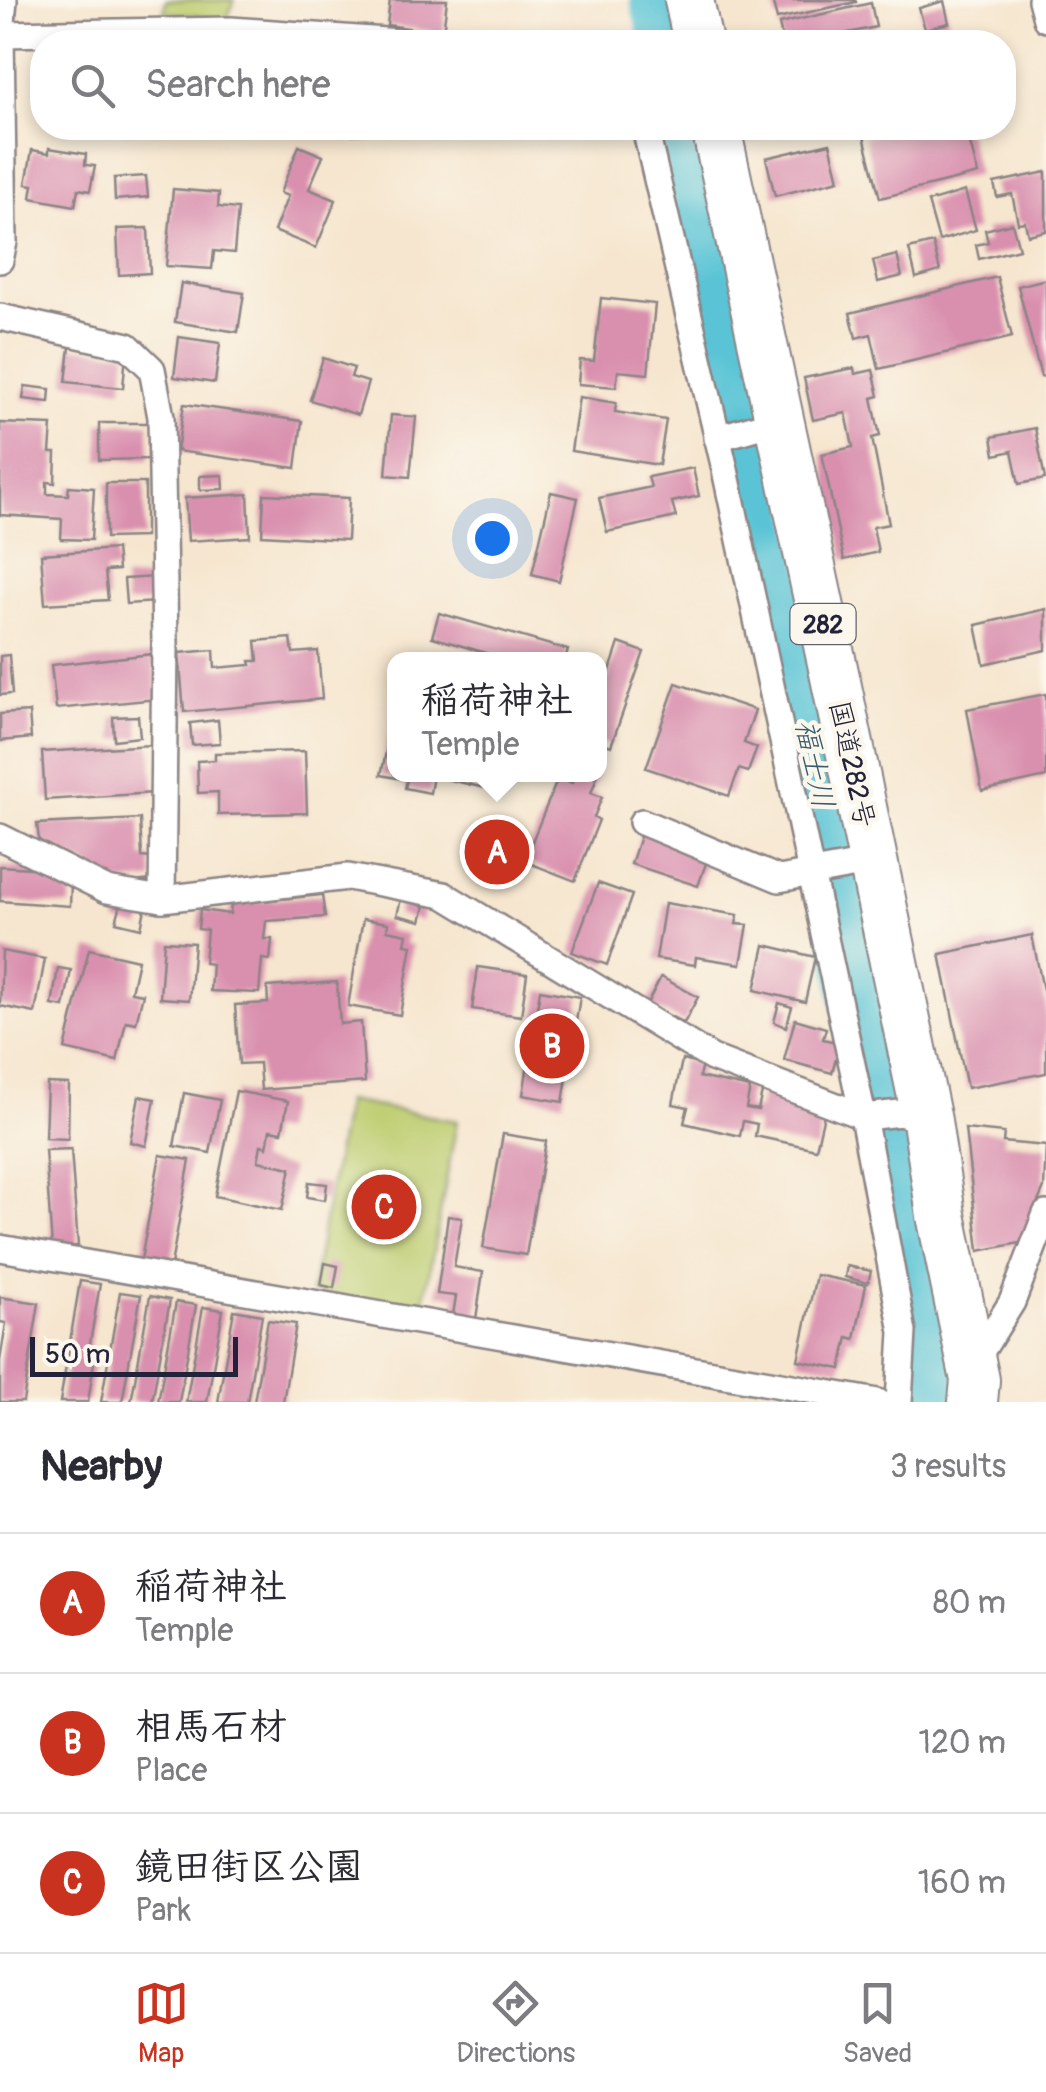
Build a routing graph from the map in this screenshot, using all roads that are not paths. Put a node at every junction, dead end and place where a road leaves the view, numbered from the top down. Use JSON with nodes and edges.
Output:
{"nodes":[{"id":1,"x":4,"y":0,"type":"edge"},
{"id":2,"x":689,"y":0,"type":"edge"},
{"id":3,"x":1041,"y":0,"type":"edge"},
{"id":4,"x":1046,"y":19,"type":"edge"},
{"id":5,"x":695,"y":30,"type":"edge"},
{"id":6,"x":30,"y":33,"type":"edge"},
{"id":7,"x":1,"y":34,"type":"edge"},
{"id":8,"x":648,"y":140,"type":"edge"},
{"id":9,"x":718,"y":140,"type":"edge"},
{"id":10,"x":0,"y":260,"type":"edge"},
{"id":11,"x":0,"y":317,"type":"edge"},
{"id":12,"x":776,"y":421,"type":"junction"},
{"id":13,"x":718,"y":437,"type":"junction"},
{"id":14,"x":642,"y":822,"type":"dead end"},
{"id":15,"x":0,"y":837,"type":"edge"},
{"id":16,"x":873,"y":862,"type":"junction"},
{"id":17,"x":812,"y":873,"type":"junction"},
{"id":18,"x":162,"y":898,"type":"junction"},
{"id":19,"x":864,"y":1117,"type":"junction"},
{"id":20,"x":913,"y":1117,"type":"junction"},
{"id":21,"x":1046,"y":1214,"type":"edge"},
{"id":22,"x":0,"y":1248,"type":"edge"},
{"id":23,"x":972,"y":1385,"type":"edge"},
{"id":24,"x":878,"y":1402,"type":"edge"},
{"id":25,"x":899,"y":1402,"type":"edge"}],
"edges":[{"from":1,"to":7,"type":"street"},
{"from":2,"to":5,"type":"highway"},
{"from":3,"to":4,"type":"street"},
{"from":6,"to":7,"type":"street"},
{"from":7,"to":10,"type":"street"},
{"from":8,"to":13,"type":"street"},
{"from":9,"to":12,"type":"highway","name":"国道282号","number":"282"},
{"from":11,"to":18,"type":"street"},
{"from":12,"to":13,"type":"street"},
{"from":12,"to":16,"type":"highway","name":"国道282号","number":"282"},
{"from":13,"to":17,"type":"street"},
{"from":14,"to":17,"type":"street"},
{"from":15,"to":18,"type":"street"},
{"from":16,"to":17,"type":"street"},
{"from":16,"to":20,"type":"highway","name":"国道282号","number":"282"},
{"from":17,"to":19,"type":"street"},
{"from":18,"to":19,"type":"street"},
{"from":19,"to":20,"type":"street"},
{"from":19,"to":25,"type":"street"},
{"from":20,"to":23,"type":"highway","name":"国道282号","number":"282"},
{"from":21,"to":23,"type":"street"},
{"from":22,"to":24,"type":"street"}]}
